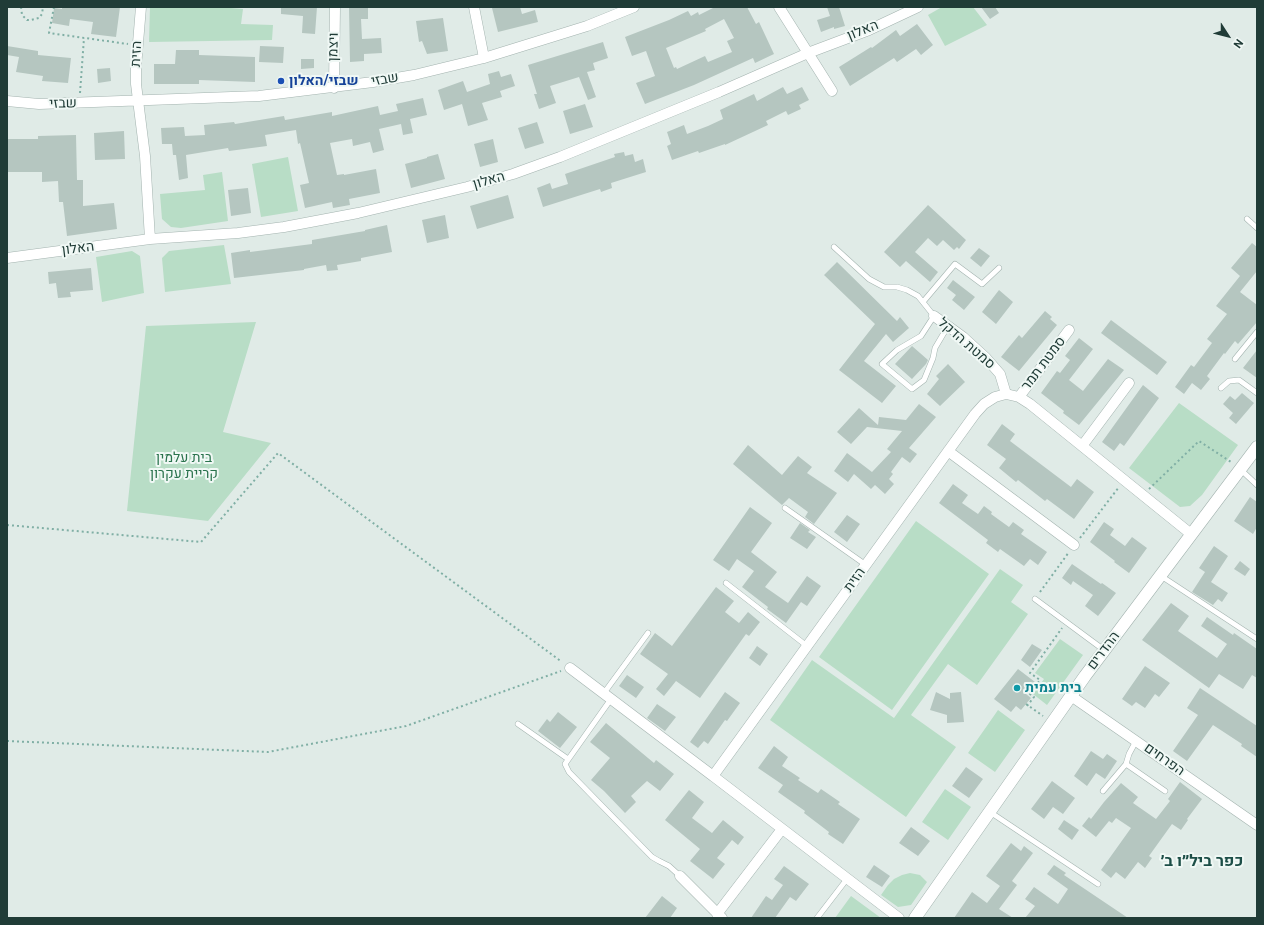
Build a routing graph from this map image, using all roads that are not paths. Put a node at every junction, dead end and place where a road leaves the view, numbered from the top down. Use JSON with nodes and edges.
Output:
{"nodes":[{"id":1,"x":140,"y":7,"type":"edge"},
{"id":2,"x":335,"y":7,"type":"edge"},
{"id":3,"x":474,"y":7,"type":"edge"},
{"id":4,"x":634,"y":7,"type":"edge"},
{"id":5,"x":779,"y":7,"type":"edge"},
{"id":6,"x":918,"y":7,"type":"edge"},
{"id":7,"x":808,"y":53,"type":"junction"},
{"id":8,"x":484,"y":58,"type":"junction"},
{"id":9,"x":334,"y":88,"type":"junction"},
{"id":10,"x":832,"y":91,"type":"dead end"},
{"id":11,"x":7,"y":101,"type":"edge"},
{"id":12,"x":139,"y":101,"type":"junction"},
{"id":13,"x":1247,"y":219,"type":"dead end"},
{"id":14,"x":1257,"y":228,"type":"edge"},
{"id":15,"x":150,"y":239,"type":"junction"},
{"id":16,"x":834,"y":247,"type":"dead end"},
{"id":17,"x":7,"y":258,"type":"edge"},
{"id":18,"x":999,"y":268,"type":"dead end"},
{"id":19,"x":923,"y":302,"type":"junction"},
{"id":20,"x":934,"y":316,"type":"junction"},
{"id":21,"x":948,"y":326,"type":"junction"},
{"id":22,"x":1069,"y":330,"type":"dead end"},
{"id":23,"x":1257,"y":332,"type":"edge"},
{"id":24,"x":1235,"y":358,"type":"dead end"},
{"id":25,"x":1129,"y":383,"type":"dead end"},
{"id":26,"x":1221,"y":388,"type":"dead end"},
{"id":27,"x":1257,"y":393,"type":"edge"},
{"id":28,"x":1006,"y":394,"type":"junction"},
{"id":29,"x":1019,"y":397,"type":"junction"},
{"id":30,"x":1082,"y":446,"type":"junction"},
{"id":31,"x":1257,"y":447,"type":"edge"},
{"id":32,"x":948,"y":451,"type":"junction"},
{"id":33,"x":1240,"y":469,"type":"junction"},
{"id":34,"x":1257,"y":485,"type":"edge"},
{"id":35,"x":785,"y":508,"type":"dead end"},
{"id":36,"x":1191,"y":534,"type":"junction"},
{"id":37,"x":1074,"y":545,"type":"dead end"},
{"id":38,"x":866,"y":565,"type":"junction"},
{"id":39,"x":1160,"y":576,"type":"junction"},
{"id":40,"x":726,"y":583,"type":"dead end"},
{"id":41,"x":1035,"y":599,"type":"dead end"},
{"id":42,"x":648,"y":633,"type":"dead end"},
{"id":43,"x":1257,"y":639,"type":"edge"},
{"id":44,"x":807,"y":646,"type":"junction"},
{"id":45,"x":1104,"y":650,"type":"junction"},
{"id":46,"x":570,"y":668,"type":"road end"},
{"id":47,"x":608,"y":696,"type":"junction"},
{"id":48,"x":1071,"y":696,"type":"junction"},
{"id":49,"x":518,"y":724,"type":"dead end"},
{"id":50,"x":1136,"y":741,"type":"junction"},
{"id":51,"x":568,"y":759,"type":"junction"},
{"id":52,"x":1126,"y":764,"type":"junction"},
{"id":53,"x":713,"y":776,"type":"junction"},
{"id":54,"x":1103,"y":791,"type":"dead end"},
{"id":55,"x":1165,"y":791,"type":"dead end"},
{"id":56,"x":990,"y":812,"type":"junction"},
{"id":57,"x":1257,"y":825,"type":"edge"},
{"id":58,"x":782,"y":829,"type":"junction"},
{"id":59,"x":680,"y":876,"type":"joint"},
{"id":60,"x":847,"y":879,"type":"junction"},
{"id":61,"x":1098,"y":884,"type":"dead end"},
{"id":62,"x":720,"y":916,"type":"edge"},
{"id":63,"x":817,"y":918,"type":"edge"},
{"id":64,"x":899,"y":918,"type":"edge"},
{"id":65,"x":915,"y":918,"type":"edge"}],
"edges":[{"from":1,"to":12,"type":"street","name":"הזית"},
{"from":2,"to":9,"type":"street","name":"ויצמן"},
{"from":3,"to":8,"type":"street"},
{"from":4,"to":8,"type":"street","name":"שבזי"},
{"from":5,"to":7,"type":"street"},
{"from":6,"to":7,"type":"street","name":"האלון"},
{"from":7,"to":10,"type":"street"},
{"from":7,"to":15,"type":"street","name":"האלון"},
{"from":8,"to":9,"type":"street","name":"שבזי"},
{"from":9,"to":12,"type":"street","name":"שבזי"},
{"from":11,"to":12,"type":"street","name":"שבזי"},
{"from":12,"to":15,"type":"street"},
{"from":13,"to":14,"type":"lane"},
{"from":15,"to":17,"type":"street","name":"האלון"},
{"from":16,"to":19,"type":"lane"},
{"from":18,"to":19,"type":"lane"},
{"from":19,"to":20,"type":"lane"},
{"from":20,"to":21,"type":"street","name":"סמטת הדקל"},
{"from":20,"to":21,"type":"lane"},
{"from":21,"to":28,"type":"street","name":"סמטת הדקל"},
{"from":22,"to":29,"type":"street","name":"סמטת תמר"},
{"from":23,"to":24,"type":"lane"},
{"from":25,"to":30,"type":"street"},
{"from":26,"to":27,"type":"lane"},
{"from":28,"to":29,"type":"street"},
{"from":28,"to":32,"type":"street","name":"הזית"},
{"from":29,"to":30,"type":"street"},
{"from":30,"to":36,"type":"street"},
{"from":31,"to":33,"type":"street","name":"ההדרים"},
{"from":32,"to":37,"type":"street"},
{"from":32,"to":38,"type":"street","name":"הזית"},
{"from":33,"to":34,"type":"lane"},
{"from":33,"to":36,"type":"street","name":"ההדרים"},
{"from":35,"to":38,"type":"lane"},
{"from":36,"to":39,"type":"street","name":"ההדרים"},
{"from":38,"to":44,"type":"street","name":"הזית"},
{"from":39,"to":43,"type":"lane"},
{"from":39,"to":45,"type":"street","name":"ההדרים"},
{"from":40,"to":44,"type":"lane"},
{"from":41,"to":45,"type":"lane"},
{"from":42,"to":47,"type":"lane"},
{"from":44,"to":53,"type":"street","name":"הזית"},
{"from":45,"to":48,"type":"street","name":"ההדרים"},
{"from":46,"to":47,"type":"street"},
{"from":47,"to":51,"type":"lane"},
{"from":47,"to":53,"type":"street"},
{"from":48,"to":50,"type":"street","name":"הפרחים"},
{"from":48,"to":56,"type":"street","name":"ההדרים"},
{"from":49,"to":51,"type":"lane"},
{"from":50,"to":52,"type":"lane"},
{"from":50,"to":57,"type":"street","name":"הפרחים"},
{"from":51,"to":59,"type":"lane"},
{"from":52,"to":54,"type":"lane"},
{"from":52,"to":55,"type":"lane"},
{"from":53,"to":58,"type":"street"},
{"from":56,"to":61,"type":"lane"},
{"from":56,"to":65,"type":"street","name":"ההדרים"},
{"from":58,"to":60,"type":"street"},
{"from":58,"to":62,"type":"street"},
{"from":59,"to":62,"type":"street"},
{"from":60,"to":63,"type":"lane"},
{"from":60,"to":64,"type":"street"}]}
